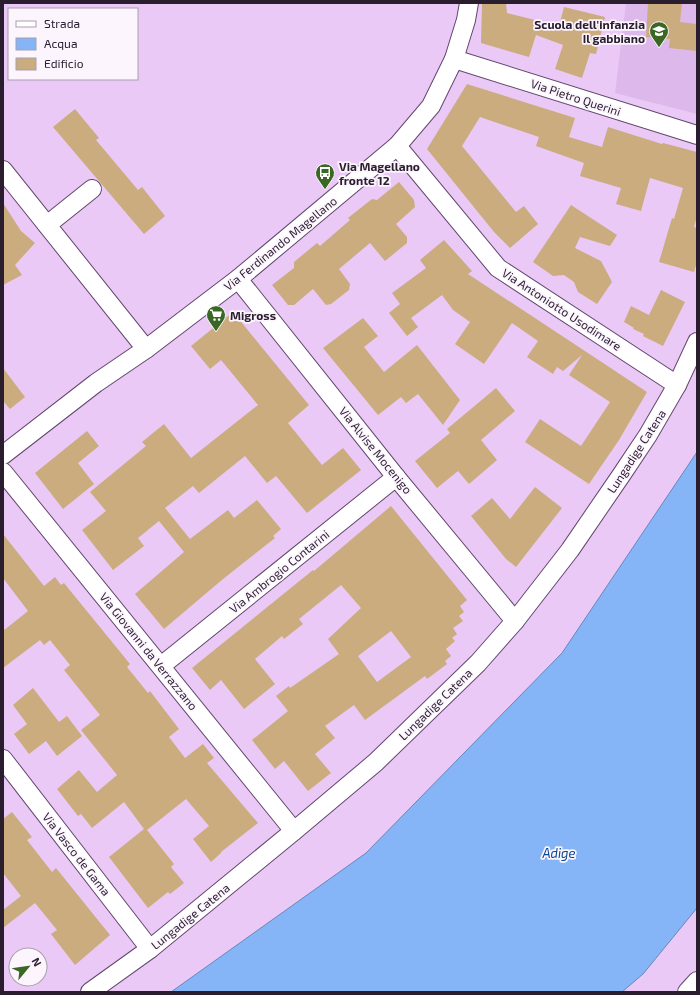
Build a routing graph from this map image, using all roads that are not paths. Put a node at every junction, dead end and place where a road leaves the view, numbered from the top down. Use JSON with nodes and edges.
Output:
{"nodes":[{"id":1,"x":469,"y":3,"type":"edge"},
{"id":2,"x":454,"y":59,"type":"junction"},
{"id":3,"x":697,"y":135,"type":"edge"},
{"id":4,"x":397,"y":146,"type":"junction"},
{"id":5,"x":3,"y":170,"type":"edge"},
{"id":6,"x":92,"y":189,"type":"dead end"},
{"id":7,"x":47,"y":225,"type":"junction"},
{"id":8,"x":238,"y":279,"type":"junction"},
{"id":9,"x":697,"y":342,"type":"edge"},
{"id":10,"x":146,"y":349,"type":"junction"},
{"id":11,"x":677,"y":385,"type":"junction"},
{"id":12,"x":3,"y":455,"type":"edge"},
{"id":13,"x":3,"y":472,"type":"edge"},
{"id":14,"x":396,"y":477,"type":"junction"},
{"id":15,"x":515,"y":620,"type":"junction"},
{"id":16,"x":161,"y":666,"type":"junction"},
{"id":17,"x":3,"y":759,"type":"edge"},
{"id":18,"x":294,"y":831,"type":"junction"},
{"id":19,"x":150,"y":949,"type":"junction"},
{"id":20,"x":697,"y":981,"type":"edge"},
{"id":21,"x":90,"y":992,"type":"edge"},
{"id":22,"x":687,"y":992,"type":"edge"}],
"edges":[{"from":1,"to":2,"type":"street","name":"Via Ferdinando Magellano"},
{"from":2,"to":3,"type":"street","name":"Via Pietro Querini"},
{"from":2,"to":4,"type":"street","name":"Via Ferdinando Magellano"},
{"from":4,"to":8,"type":"street","name":"Via Ferdinando Magellano"},
{"from":4,"to":11,"type":"street","name":"Via Antoniotto Usodimare"},
{"from":5,"to":7,"type":"street"},
{"from":6,"to":7,"type":"street"},
{"from":7,"to":10,"type":"street"},
{"from":8,"to":10,"type":"street","name":"Via Ferdinando Magellano"},
{"from":8,"to":14,"type":"street","name":"Via Alvise Mocenigo"},
{"from":9,"to":11,"type":"street","name":"Lungadige Catena"},
{"from":10,"to":12,"type":"street","name":"Via Ferdinando Magellano"},
{"from":11,"to":15,"type":"street","name":"Lungadige Catena"},
{"from":13,"to":16,"type":"street","name":"Via Giovanni da Verrazzano"},
{"from":14,"to":15,"type":"street","name":"Via Alvise Mocenigo"},
{"from":14,"to":16,"type":"street","name":"Via Ambrogio Contarini"},
{"from":15,"to":18,"type":"street","name":"Lungadige Catena"},
{"from":16,"to":18,"type":"street","name":"Via Giovanni da Verrazzano"},
{"from":17,"to":19,"type":"street","name":"Via Vasco de Gama"},
{"from":18,"to":19,"type":"street","name":"Lungadige Catena"},
{"from":19,"to":21,"type":"street","name":"Lungadige Catena"},
{"from":20,"to":22,"type":"street"}]}
